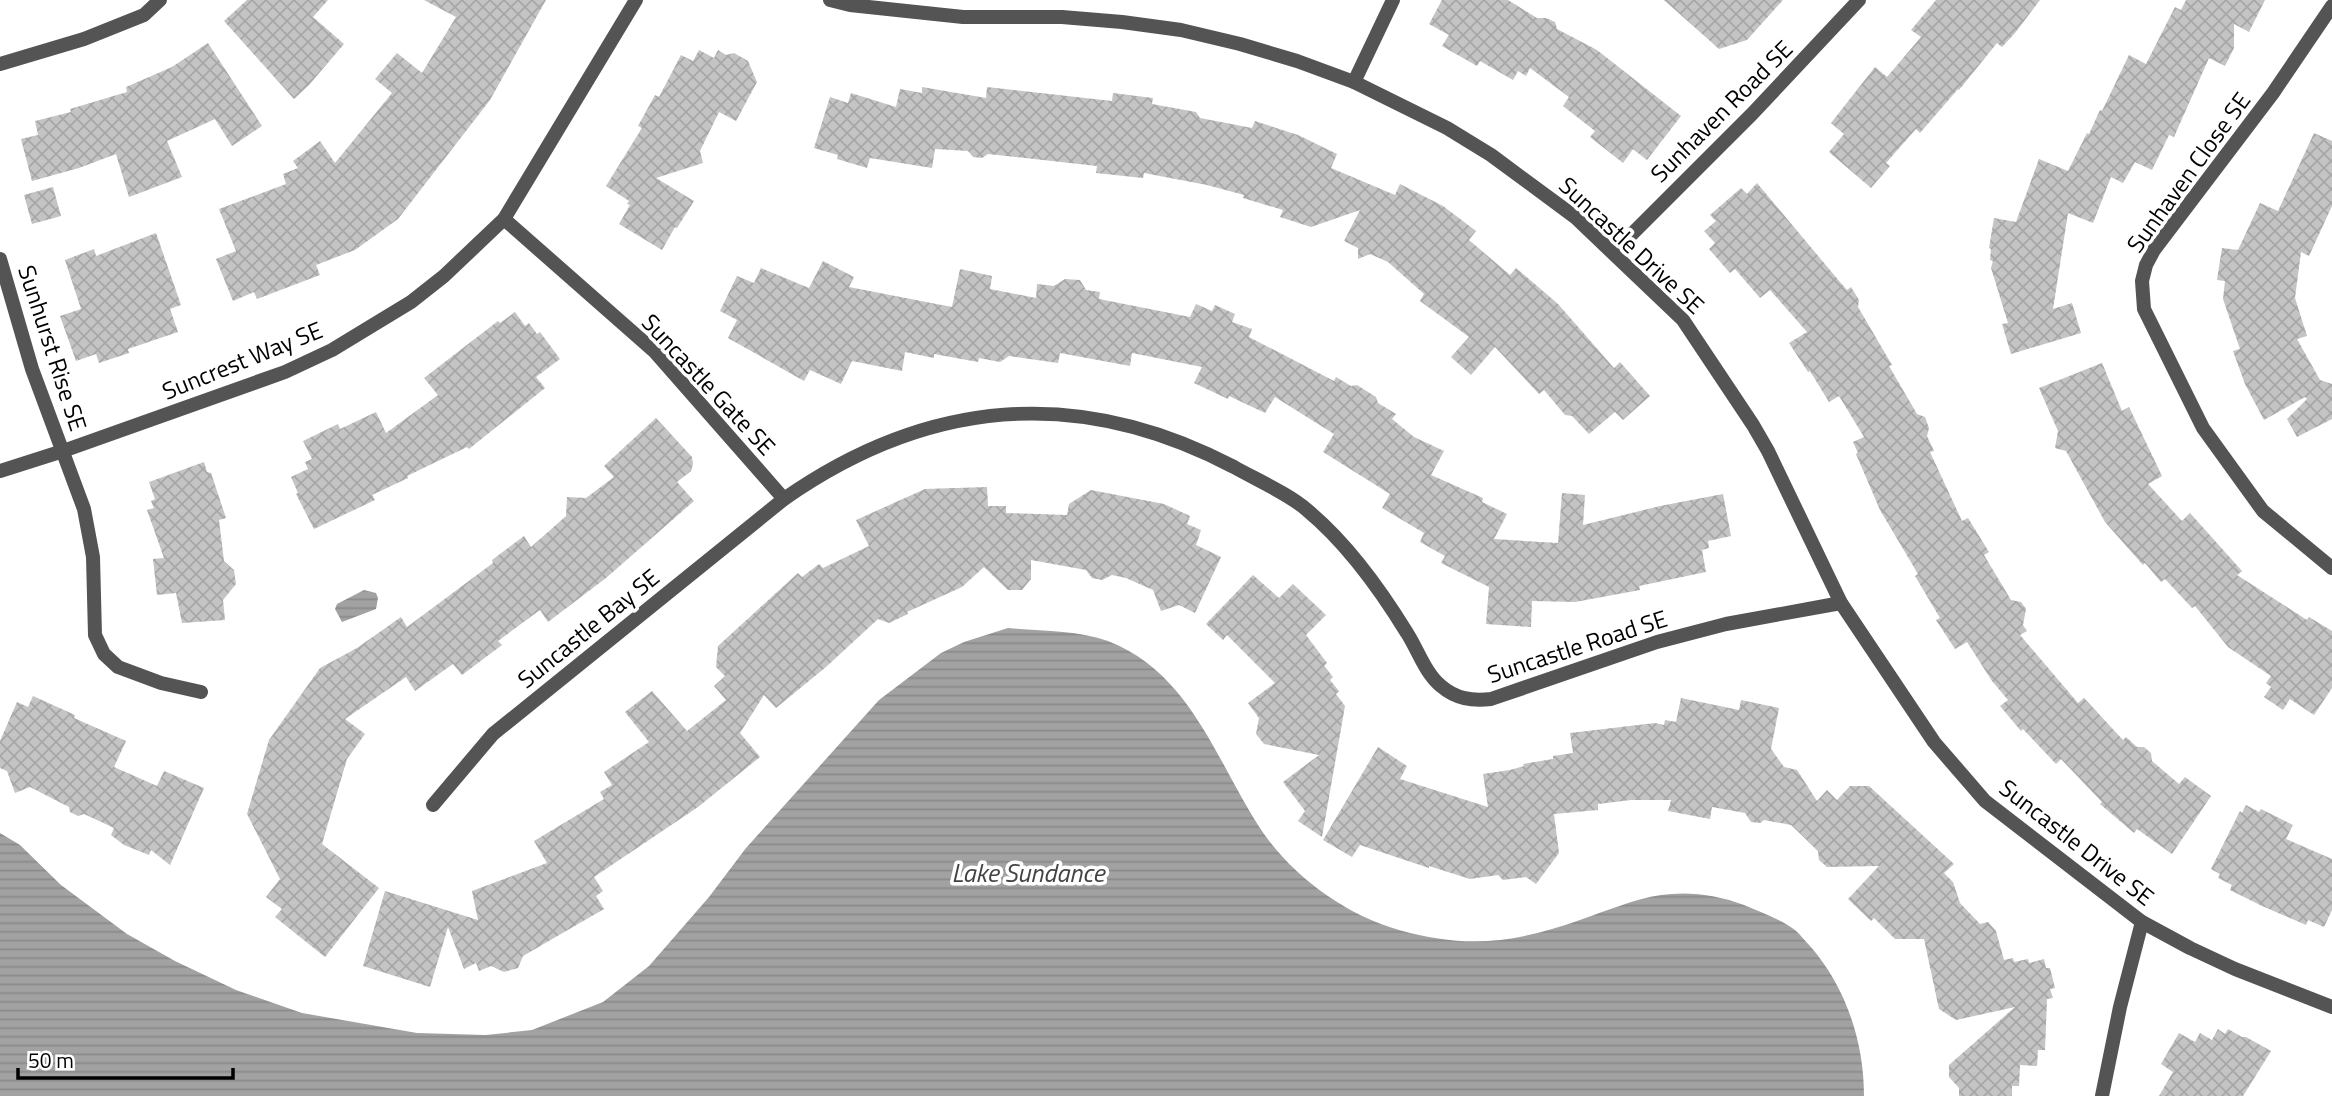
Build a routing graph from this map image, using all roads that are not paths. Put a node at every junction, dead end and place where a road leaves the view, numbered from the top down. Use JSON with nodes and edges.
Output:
{"nodes":[{"id":1,"x":160,"y":0,"type":"edge"},
{"id":2,"x":636,"y":0,"type":"edge"},
{"id":3,"x":830,"y":0,"type":"edge"},
{"id":4,"x":1393,"y":0,"type":"edge"},
{"id":5,"x":1859,"y":0,"type":"edge"},
{"id":6,"x":2332,"y":6,"type":"edge"},
{"id":7,"x":0,"y":64,"type":"edge"},
{"id":8,"x":1354,"y":82,"type":"junction"},
{"id":9,"x":504,"y":219,"type":"junction"},
{"id":10,"x":1614,"y":252,"type":"junction"},
{"id":11,"x":0,"y":259,"type":"edge"},
{"id":12,"x":63,"y":451,"type":"junction"},
{"id":13,"x":0,"y":471,"type":"edge"},
{"id":14,"x":784,"y":499,"type":"junction"},
{"id":15,"x":2332,"y":568,"type":"edge"},
{"id":16,"x":1841,"y":603,"type":"junction"},
{"id":17,"x":201,"y":692,"type":"dead end"},
{"id":18,"x":433,"y":805,"type":"dead end"},
{"id":19,"x":2142,"y":922,"type":"junction"},
{"id":20,"x":2332,"y":1007,"type":"edge"},
{"id":21,"x":2102,"y":1096,"type":"edge"}],
"edges":[{"from":1,"to":7,"type":"street"},
{"from":2,"to":9,"type":"street","name":"Suncrest Way SE"},
{"from":3,"to":8,"type":"street","name":"Suncastle Drive SE"},
{"from":4,"to":8,"type":"street"},
{"from":5,"to":10,"type":"street","name":"Sunhaven Road SE"},
{"from":6,"to":15,"type":"street","name":"Sunhaven Close SE"},
{"from":8,"to":10,"type":"street","name":"Suncastle Drive SE"},
{"from":9,"to":12,"type":"street","name":"Suncrest Way SE"},
{"from":9,"to":14,"type":"street","name":"Suncastle Gate SE"},
{"from":10,"to":16,"type":"street","name":"Suncastle Drive SE"},
{"from":11,"to":12,"type":"street","name":"Sunhurst Rise SE"},
{"from":12,"to":13,"type":"street","name":"Suncrest Way SE"},
{"from":12,"to":17,"type":"street","name":"Sunhurst Rise SE"},
{"from":14,"to":16,"type":"street","name":"Suncastle Road SE"},
{"from":14,"to":18,"type":"street","name":"Suncastle Bay SE"},
{"from":16,"to":19,"type":"street","name":"Suncastle Drive SE"},
{"from":19,"to":20,"type":"street","name":"Suncastle Drive SE"},
{"from":19,"to":21,"type":"street"}]}
